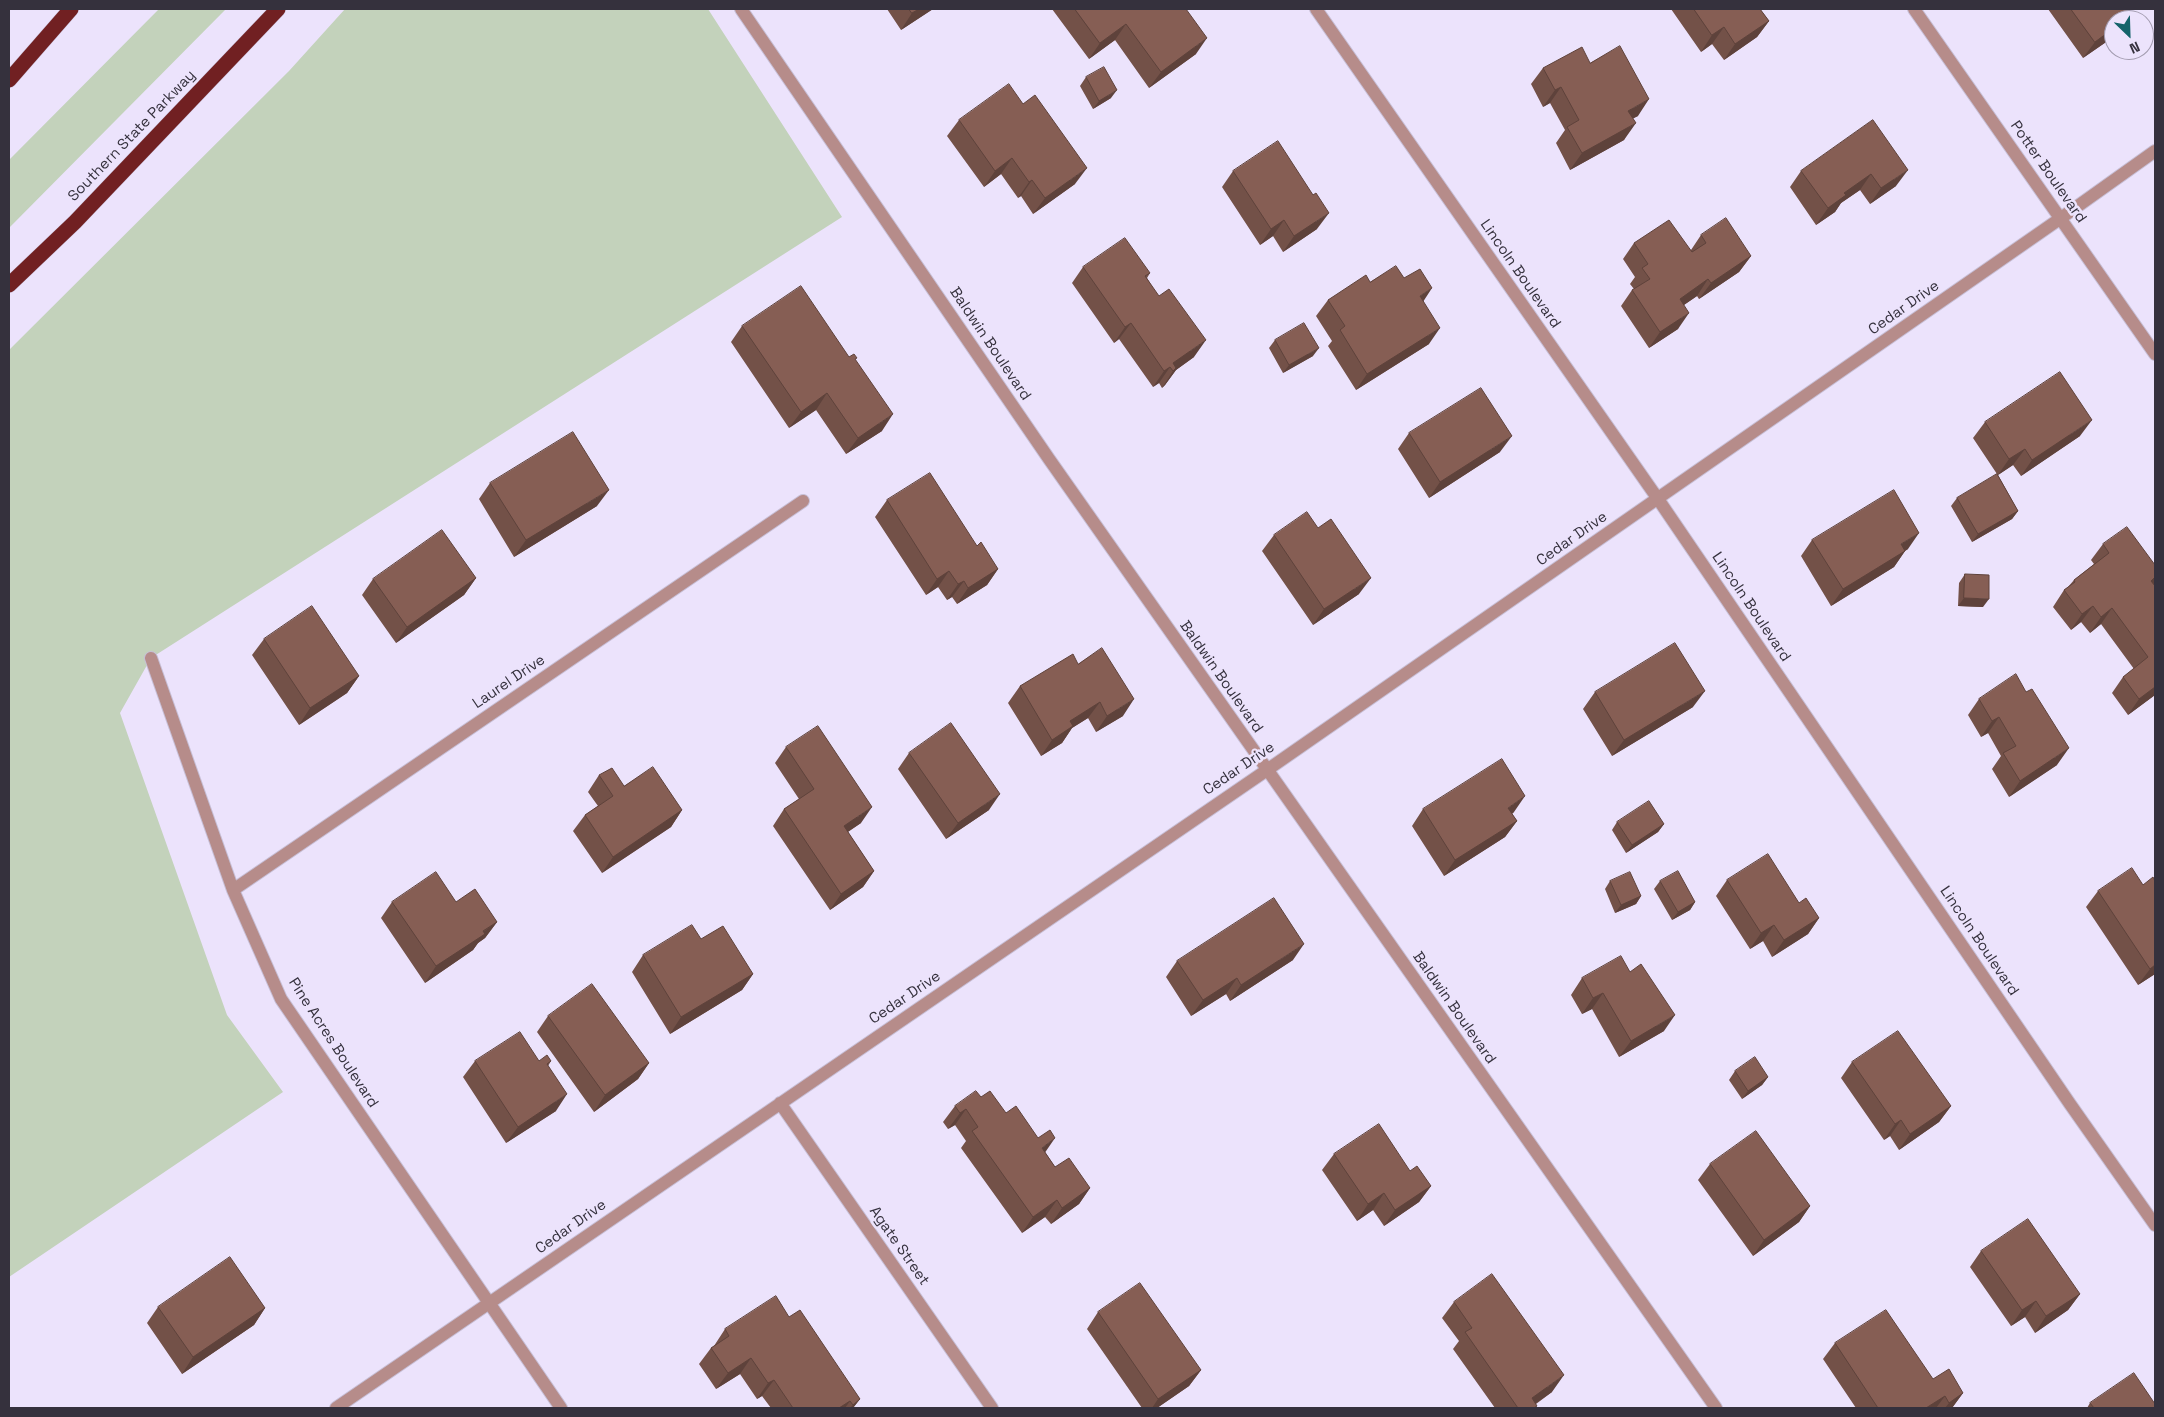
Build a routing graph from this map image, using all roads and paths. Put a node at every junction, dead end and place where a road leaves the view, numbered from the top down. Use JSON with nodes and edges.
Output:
{"nodes":[{"id":1,"x":71,"y":9,"type":"edge"},
{"id":2,"x":278,"y":9,"type":"edge"},
{"id":3,"x":741,"y":9,"type":"edge"},
{"id":4,"x":1316,"y":9,"type":"edge"},
{"id":5,"x":1914,"y":9,"type":"edge"},
{"id":6,"x":9,"y":80,"type":"edge"},
{"id":7,"x":2155,"y":151,"type":"edge"},
{"id":8,"x":2062,"y":218,"type":"junction"},
{"id":9,"x":9,"y":285,"type":"edge"},
{"id":10,"x":2155,"y":354,"type":"edge"},
{"id":11,"x":1658,"y":499,"type":"junction"},
{"id":12,"x":803,"y":501,"type":"dead end"},
{"id":13,"x":151,"y":658,"type":"dead end"},
{"id":14,"x":1267,"y":770,"type":"junction"},
{"id":15,"x":233,"y":890,"type":"junction"},
{"id":16,"x":780,"y":1103,"type":"junction"},
{"id":17,"x":2155,"y":1225,"type":"edge"},
{"id":18,"x":489,"y":1303,"type":"junction"},
{"id":19,"x":336,"y":1408,"type":"edge"},
{"id":20,"x":561,"y":1408,"type":"edge"},
{"id":21,"x":992,"y":1408,"type":"edge"},
{"id":22,"x":1716,"y":1408,"type":"edge"}],
"edges":[{"from":1,"to":6,"type":"highway"},
{"from":2,"to":9,"type":"highway","name":"Southern State Parkway"},
{"from":3,"to":14,"type":"street","name":"Baldwin Boulevard"},
{"from":4,"to":11,"type":"street","name":"Lincoln Boulevard"},
{"from":5,"to":8,"type":"street","name":"Potter Boulevard"},
{"from":7,"to":8,"type":"street","name":"Cedar Drive"},
{"from":8,"to":10,"type":"street","name":"Potter Boulevard"},
{"from":8,"to":11,"type":"street","name":"Cedar Drive"},
{"from":11,"to":14,"type":"street","name":"Cedar Drive"},
{"from":11,"to":17,"type":"street","name":"Lincoln Boulevard"},
{"from":12,"to":15,"type":"street","name":"Laurel Drive"},
{"from":13,"to":15,"type":"street","name":"Pine Acres Boulevard"},
{"from":14,"to":16,"type":"street","name":"Cedar Drive"},
{"from":14,"to":22,"type":"street","name":"Baldwin Boulevard"},
{"from":15,"to":18,"type":"street","name":"Pine Acres Boulevard"},
{"from":16,"to":18,"type":"street","name":"Cedar Drive"},
{"from":16,"to":21,"type":"street","name":"Agate Street"},
{"from":18,"to":19,"type":"street","name":"Cedar Drive"},
{"from":18,"to":20,"type":"street","name":"Pine Acres Boulevard"}]}
